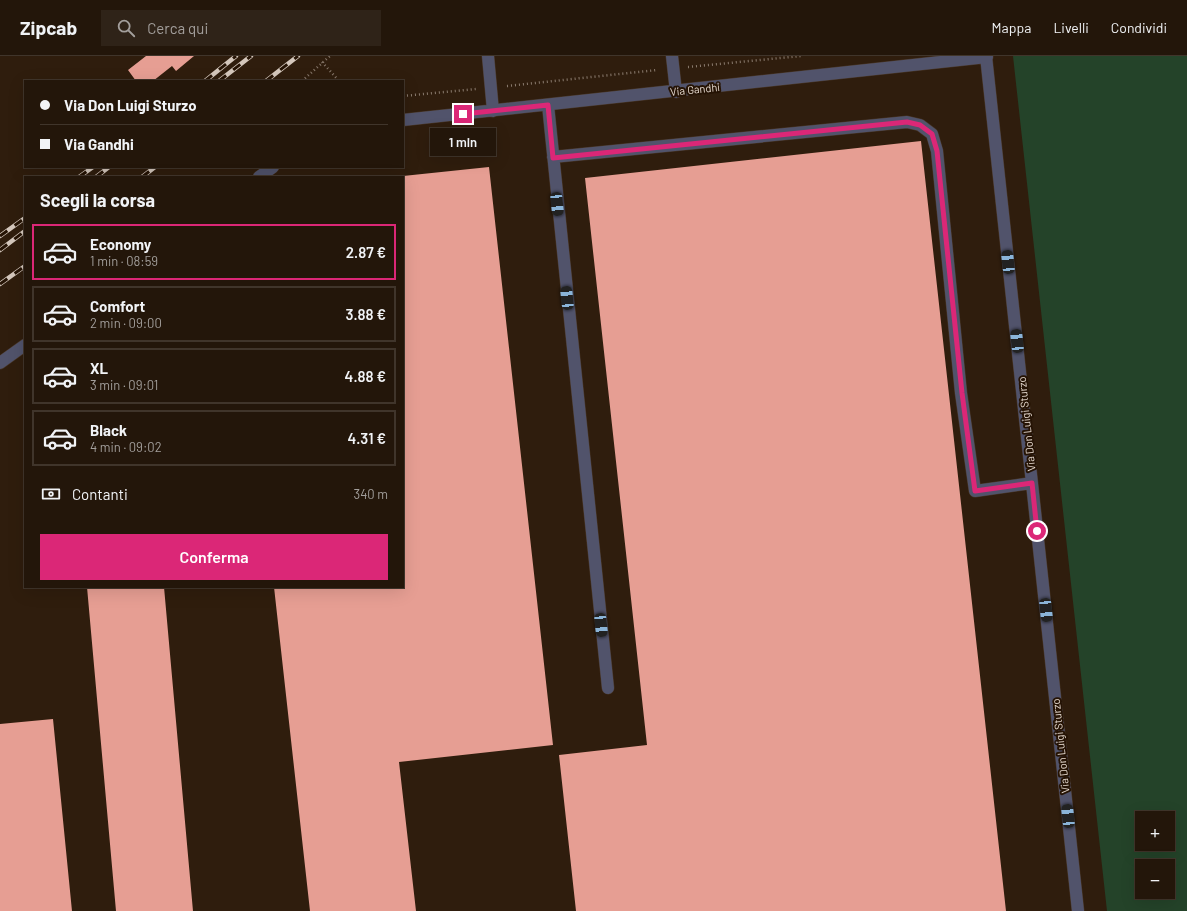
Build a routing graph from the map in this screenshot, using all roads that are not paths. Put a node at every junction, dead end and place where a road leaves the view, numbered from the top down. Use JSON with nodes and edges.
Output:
{"nodes":[{"id":1,"x":488,"y":56,"type":"edge"},
{"id":2,"x":672,"y":56,"type":"edge"},
{"id":3,"x":986,"y":57,"type":"edge"},
{"id":4,"x":676,"y":92,"type":"junction"},
{"id":5,"x":548,"y":105,"type":"junction"},
{"id":6,"x":493,"y":111,"type":"junction"},
{"id":7,"x":404,"y":120,"type":"edge"},
{"id":8,"x":553,"y":158,"type":"junction"},
{"id":9,"x":272,"y":168,"type":"edge"},
{"id":10,"x":260,"y":176,"type":"edge"},
{"id":11,"x":24,"y":346,"type":"edge"},
{"id":12,"x":0,"y":363,"type":"edge"},
{"id":13,"x":1032,"y":483,"type":"junction"},
{"id":14,"x":608,"y":688,"type":"dead end"},
{"id":15,"x":1078,"y":911,"type":"edge"}],
"edges":[{"from":1,"to":6,"type":"street"},
{"from":2,"to":4,"type":"street"},
{"from":3,"to":4,"type":"street","name":"Via Gandhi"},
{"from":3,"to":13,"type":"street","name":"Via Don Luigi Sturzo"},
{"from":4,"to":5,"type":"street","name":"Via Gandhi"},
{"from":5,"to":6,"type":"street","name":"Via Gandhi"},
{"from":5,"to":8,"type":"street"},
{"from":6,"to":7,"type":"street","name":"Via Gandhi"},
{"from":8,"to":13,"type":"street"},
{"from":8,"to":14,"type":"street"},
{"from":9,"to":10,"type":"street"},
{"from":11,"to":12,"type":"street"},
{"from":13,"to":15,"type":"street","name":"Via Don Luigi Sturzo"}]}
